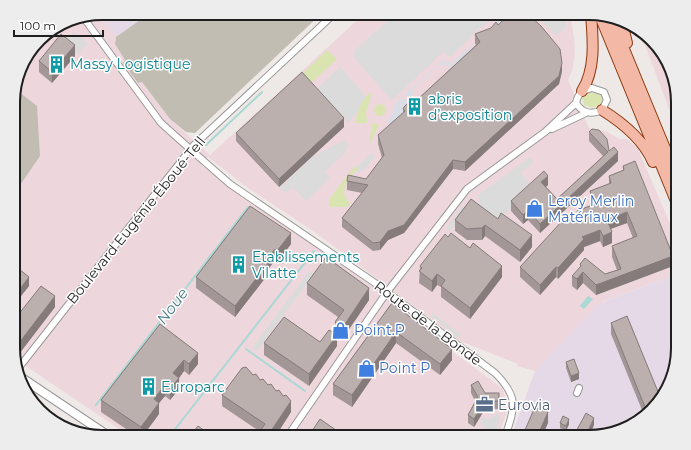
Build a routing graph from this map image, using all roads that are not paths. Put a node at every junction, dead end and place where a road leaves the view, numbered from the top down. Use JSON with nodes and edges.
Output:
{"nodes":[{"id":1,"x":328,"y":20,"type":"edge"},
{"id":2,"x":592,"y":20,"type":"edge"},
{"id":3,"x":602,"y":21,"type":"edge"},
{"id":4,"x":87,"y":22,"type":"edge"},
{"id":5,"x":613,"y":24,"type":"edge"},
{"id":6,"x":623,"y":27,"type":"edge"},
{"id":7,"x":628,"y":60,"type":"junction"},
{"id":8,"x":582,"y":91,"type":"junction"},
{"id":9,"x":576,"y":103,"type":"junction"},
{"id":10,"x":602,"y":110,"type":"junction"},
{"id":11,"x":586,"y":113,"type":"junction"},
{"id":12,"x":545,"y":132,"type":"junction"},
{"id":13,"x":190,"y":149,"type":"junction"},
{"id":14,"x":671,"y":175,"type":"edge"},
{"id":15,"x":671,"y":176,"type":"edge"},
{"id":16,"x":671,"y":183,"type":"edge"},
{"id":17,"x":387,"y":292,"type":"junction"},
{"id":18,"x":22,"y":364,"type":"edge"},
{"id":19,"x":27,"y":382,"type":"edge"},
{"id":20,"x":99,"y":430,"type":"edge"},
{"id":21,"x":292,"y":430,"type":"edge"},
{"id":22,"x":507,"y":430,"type":"edge"}],
"edges":[{"from":1,"to":13,"type":"street","name":"Boulevard Eugénie Éboué-Tell"},
{"from":2,"to":8,"type":"main road"},
{"from":3,"to":15,"type":"main road"},
{"from":4,"to":13,"type":"street","name":"Route de la Bonde"},
{"from":5,"to":7,"type":"main road"},
{"from":6,"to":7,"type":"main road"},
{"from":7,"to":14,"type":"main road"},
{"from":8,"to":9,"type":"street"},
{"from":8,"to":10,"type":"street"},
{"from":9,"to":11,"type":"street"},
{"from":9,"to":12,"type":"street"},
{"from":10,"to":11,"type":"street"},
{"from":10,"to":16,"type":"main road"},
{"from":11,"to":12,"type":"street"},
{"from":12,"to":17,"type":"street"},
{"from":13,"to":17,"type":"street","name":"Route de la Bonde"},
{"from":13,"to":18,"type":"street","name":"Boulevard Eugénie Éboué-Tell"},
{"from":17,"to":21,"type":"street"},
{"from":17,"to":22,"type":"street","name":"Route de la Bonde"},
{"from":19,"to":20,"type":"street"}]}
